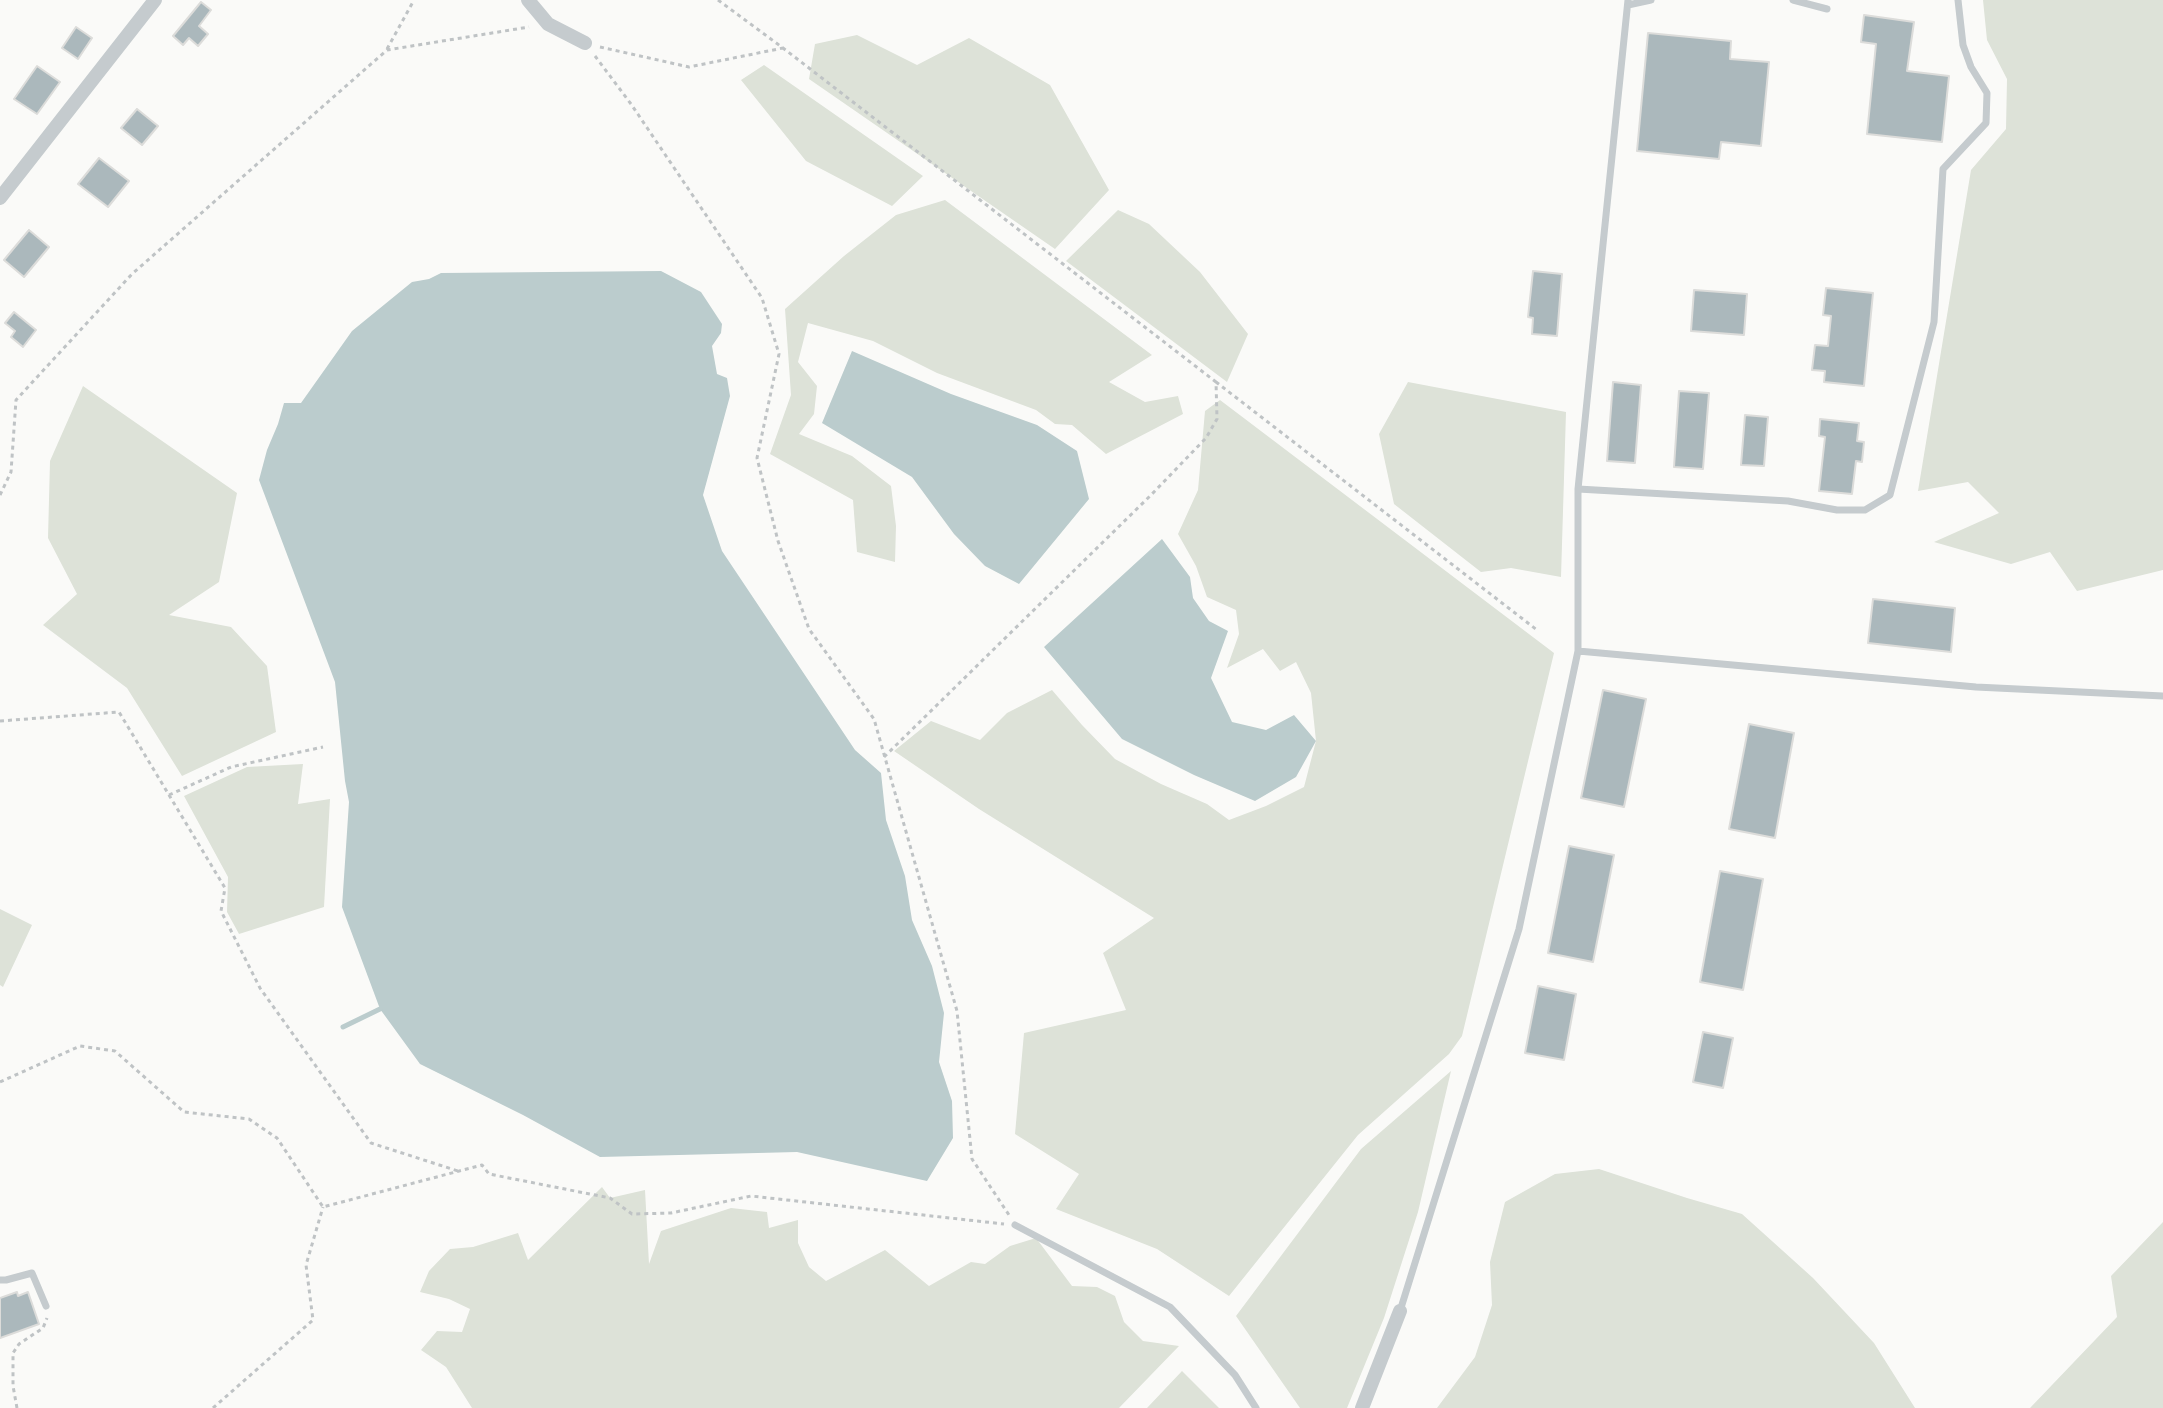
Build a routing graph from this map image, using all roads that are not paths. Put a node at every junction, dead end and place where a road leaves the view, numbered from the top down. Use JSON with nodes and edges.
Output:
{"nodes":[{"id":1,"x":155,"y":0,"type":"edge"},
{"id":2,"x":528,"y":0,"type":"edge"},
{"id":3,"x":1651,"y":0,"type":"edge"},
{"id":4,"x":1793,"y":0,"type":"edge"},
{"id":5,"x":1958,"y":0,"type":"edge"},
{"id":6,"x":1628,"y":2,"type":"edge"},
{"id":7,"x":1827,"y":9,"type":"dead end"},
{"id":8,"x":585,"y":43,"type":"road end"},
{"id":9,"x":0,"y":198,"type":"edge"},
{"id":10,"x":1578,"y":489,"type":"junction"},
{"id":11,"x":1578,"y":651,"type":"junction"},
{"id":12,"x":2163,"y":696,"type":"edge"},
{"id":13,"x":1015,"y":1225,"type":"road end"},
{"id":14,"x":0,"y":1280,"type":"edge"},
{"id":15,"x":46,"y":1306,"type":"road end"},
{"id":16,"x":1400,"y":1311,"type":"joint"},
{"id":17,"x":1256,"y":1408,"type":"edge"},
{"id":18,"x":1362,"y":1408,"type":"edge"}],
"edges":[{"from":1,"to":9,"type":"street"},
{"from":2,"to":8,"type":"street"},
{"from":3,"to":6,"type":"lane"},
{"from":4,"to":7,"type":"lane"},
{"from":5,"to":10,"type":"lane"},
{"from":6,"to":10,"type":"lane"},
{"from":10,"to":11,"type":"lane"},
{"from":11,"to":12,"type":"lane"},
{"from":11,"to":16,"type":"lane"},
{"from":13,"to":17,"type":"lane"},
{"from":14,"to":15,"type":"lane"},
{"from":16,"to":18,"type":"street"}]}
